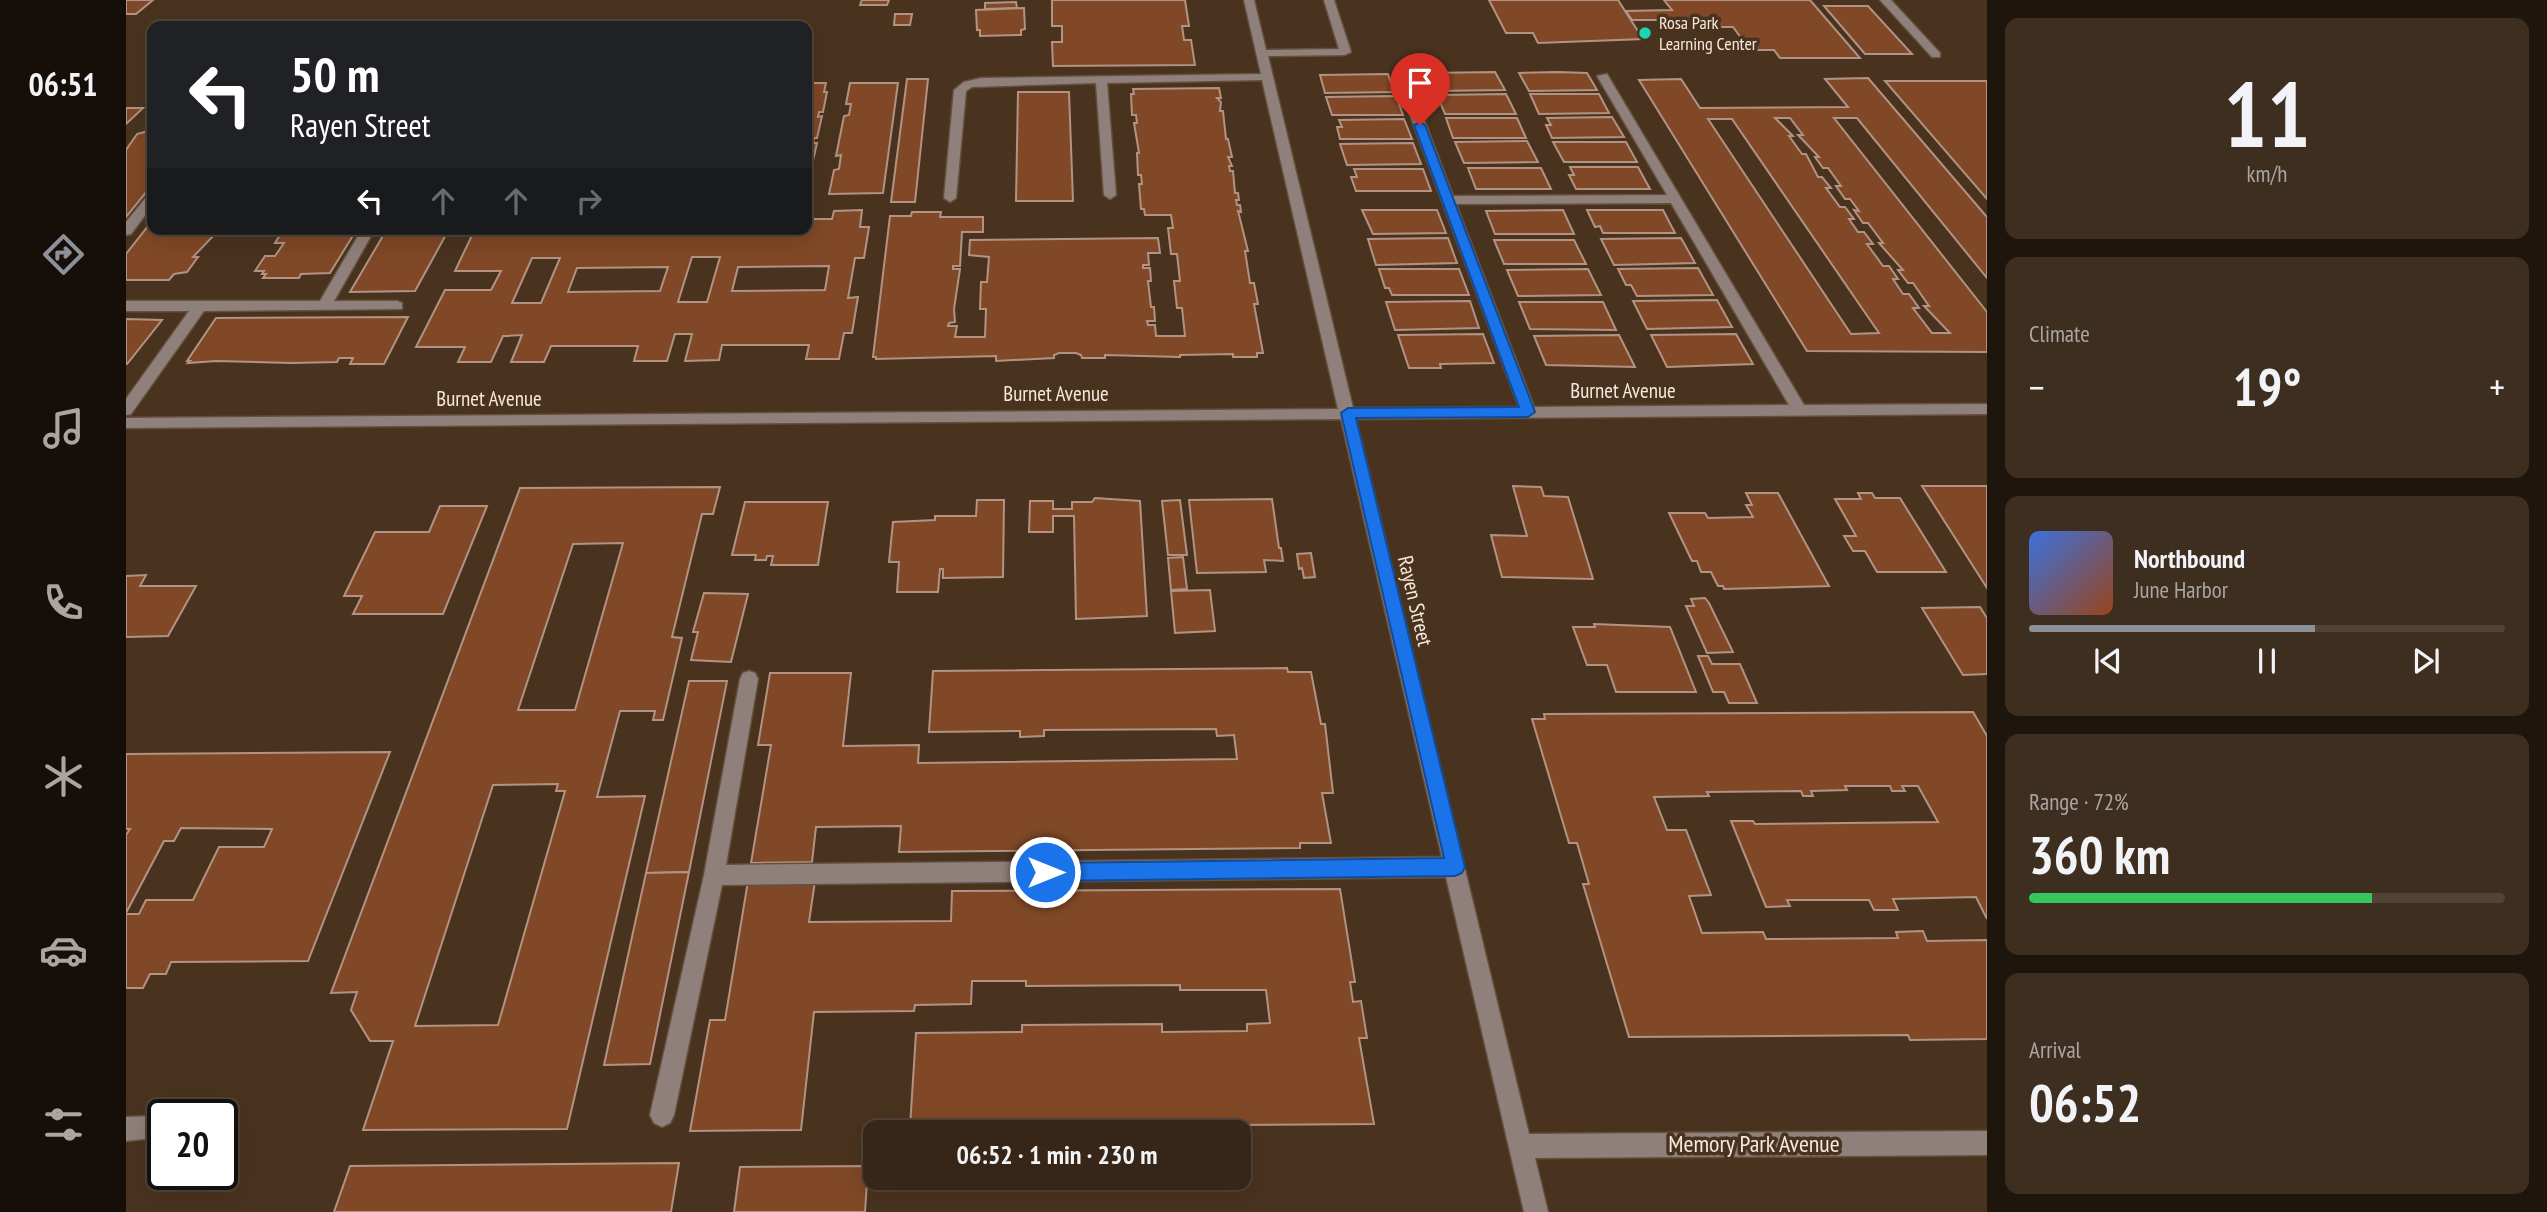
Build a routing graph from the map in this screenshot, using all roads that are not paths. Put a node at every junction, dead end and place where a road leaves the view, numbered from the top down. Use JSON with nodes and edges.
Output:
{"nodes":[{"id":1,"x":1250,"y":0,"type":"edge"},
{"id":2,"x":1329,"y":0,"type":"edge"},
{"id":3,"x":1885,"y":0,"type":"edge"},
{"id":4,"x":1262,"y":53,"type":"junction"},
{"id":5,"x":1936,"y":55,"type":"dead end"},
{"id":6,"x":1401,"y":75,"type":"dead end"},
{"id":7,"x":1603,"y":76,"type":"dead end"},
{"id":8,"x":1268,"y":77,"type":"junction"},
{"id":9,"x":1101,"y":79,"type":"junction"},
{"id":10,"x":1110,"y":195,"type":"dead end"},
{"id":11,"x":950,"y":198,"type":"dead end"},
{"id":12,"x":1448,"y":200,"type":"junction"},
{"id":13,"x":1675,"y":200,"type":"junction"},
{"id":14,"x":147,"y":204,"type":"edge"},
{"id":15,"x":126,"y":231,"type":"edge"},
{"id":16,"x":365,"y":235,"type":"edge"},
{"id":17,"x":126,"y":306,"type":"edge"},
{"id":18,"x":200,"y":306,"type":"junction"},
{"id":19,"x":324,"y":306,"type":"junction"},
{"id":20,"x":397,"y":306,"type":"dead end"},
{"id":21,"x":1987,"y":409,"type":"edge"},
{"id":22,"x":126,"y":410,"type":"edge"},
{"id":23,"x":1800,"y":411,"type":"junction"},
{"id":24,"x":1528,"y":412,"type":"junction"},
{"id":25,"x":1348,"y":413,"type":"junction"},
{"id":26,"x":126,"y":423,"type":"edge"},
{"id":27,"x":749,"y":679,"type":"dead end"},
{"id":28,"x":1455,"y":867,"type":"junction"},
{"id":29,"x":714,"y":874,"type":"junction"},
{"id":30,"x":662,"y":1115,"type":"dead end"},
{"id":31,"x":147,"y":1128,"type":"edge"},
{"id":32,"x":126,"y":1129,"type":"edge"},
{"id":33,"x":1987,"y":1143,"type":"edge"},
{"id":34,"x":1520,"y":1146,"type":"junction"},
{"id":35,"x":1536,"y":1212,"type":"edge"}],
"edges":[{"from":1,"to":4,"type":"street","name":"Rayen Street"},
{"from":2,"to":4,"type":"street"},
{"from":3,"to":5,"type":"street"},
{"from":4,"to":8,"type":"street","name":"Rayen Street"},
{"from":6,"to":12,"type":"street"},
{"from":7,"to":13,"type":"street"},
{"from":8,"to":9,"type":"street"},
{"from":8,"to":25,"type":"street","name":"Rayen Street"},
{"from":9,"to":10,"type":"street"},
{"from":9,"to":11,"type":"street"},
{"from":12,"to":13,"type":"street"},
{"from":12,"to":24,"type":"street"},
{"from":13,"to":23,"type":"street"},
{"from":14,"to":15,"type":"street"},
{"from":16,"to":19,"type":"street"},
{"from":17,"to":18,"type":"street"},
{"from":18,"to":19,"type":"street"},
{"from":18,"to":22,"type":"street"},
{"from":19,"to":20,"type":"street"},
{"from":21,"to":23,"type":"street","name":"Burnet Avenue"},
{"from":23,"to":24,"type":"street","name":"Burnet Avenue"},
{"from":24,"to":25,"type":"street","name":"Burnet Avenue"},
{"from":25,"to":26,"type":"street","name":"Burnet Avenue"},
{"from":25,"to":28,"type":"street","name":"Rayen Street"},
{"from":27,"to":29,"type":"street"},
{"from":28,"to":29,"type":"street"},
{"from":28,"to":34,"type":"street","name":"Rayen Street"},
{"from":29,"to":30,"type":"street"},
{"from":31,"to":32,"type":"street"},
{"from":33,"to":34,"type":"street","name":"Memory Park Avenue"},
{"from":34,"to":35,"type":"street","name":"Rayen Street"}]}
